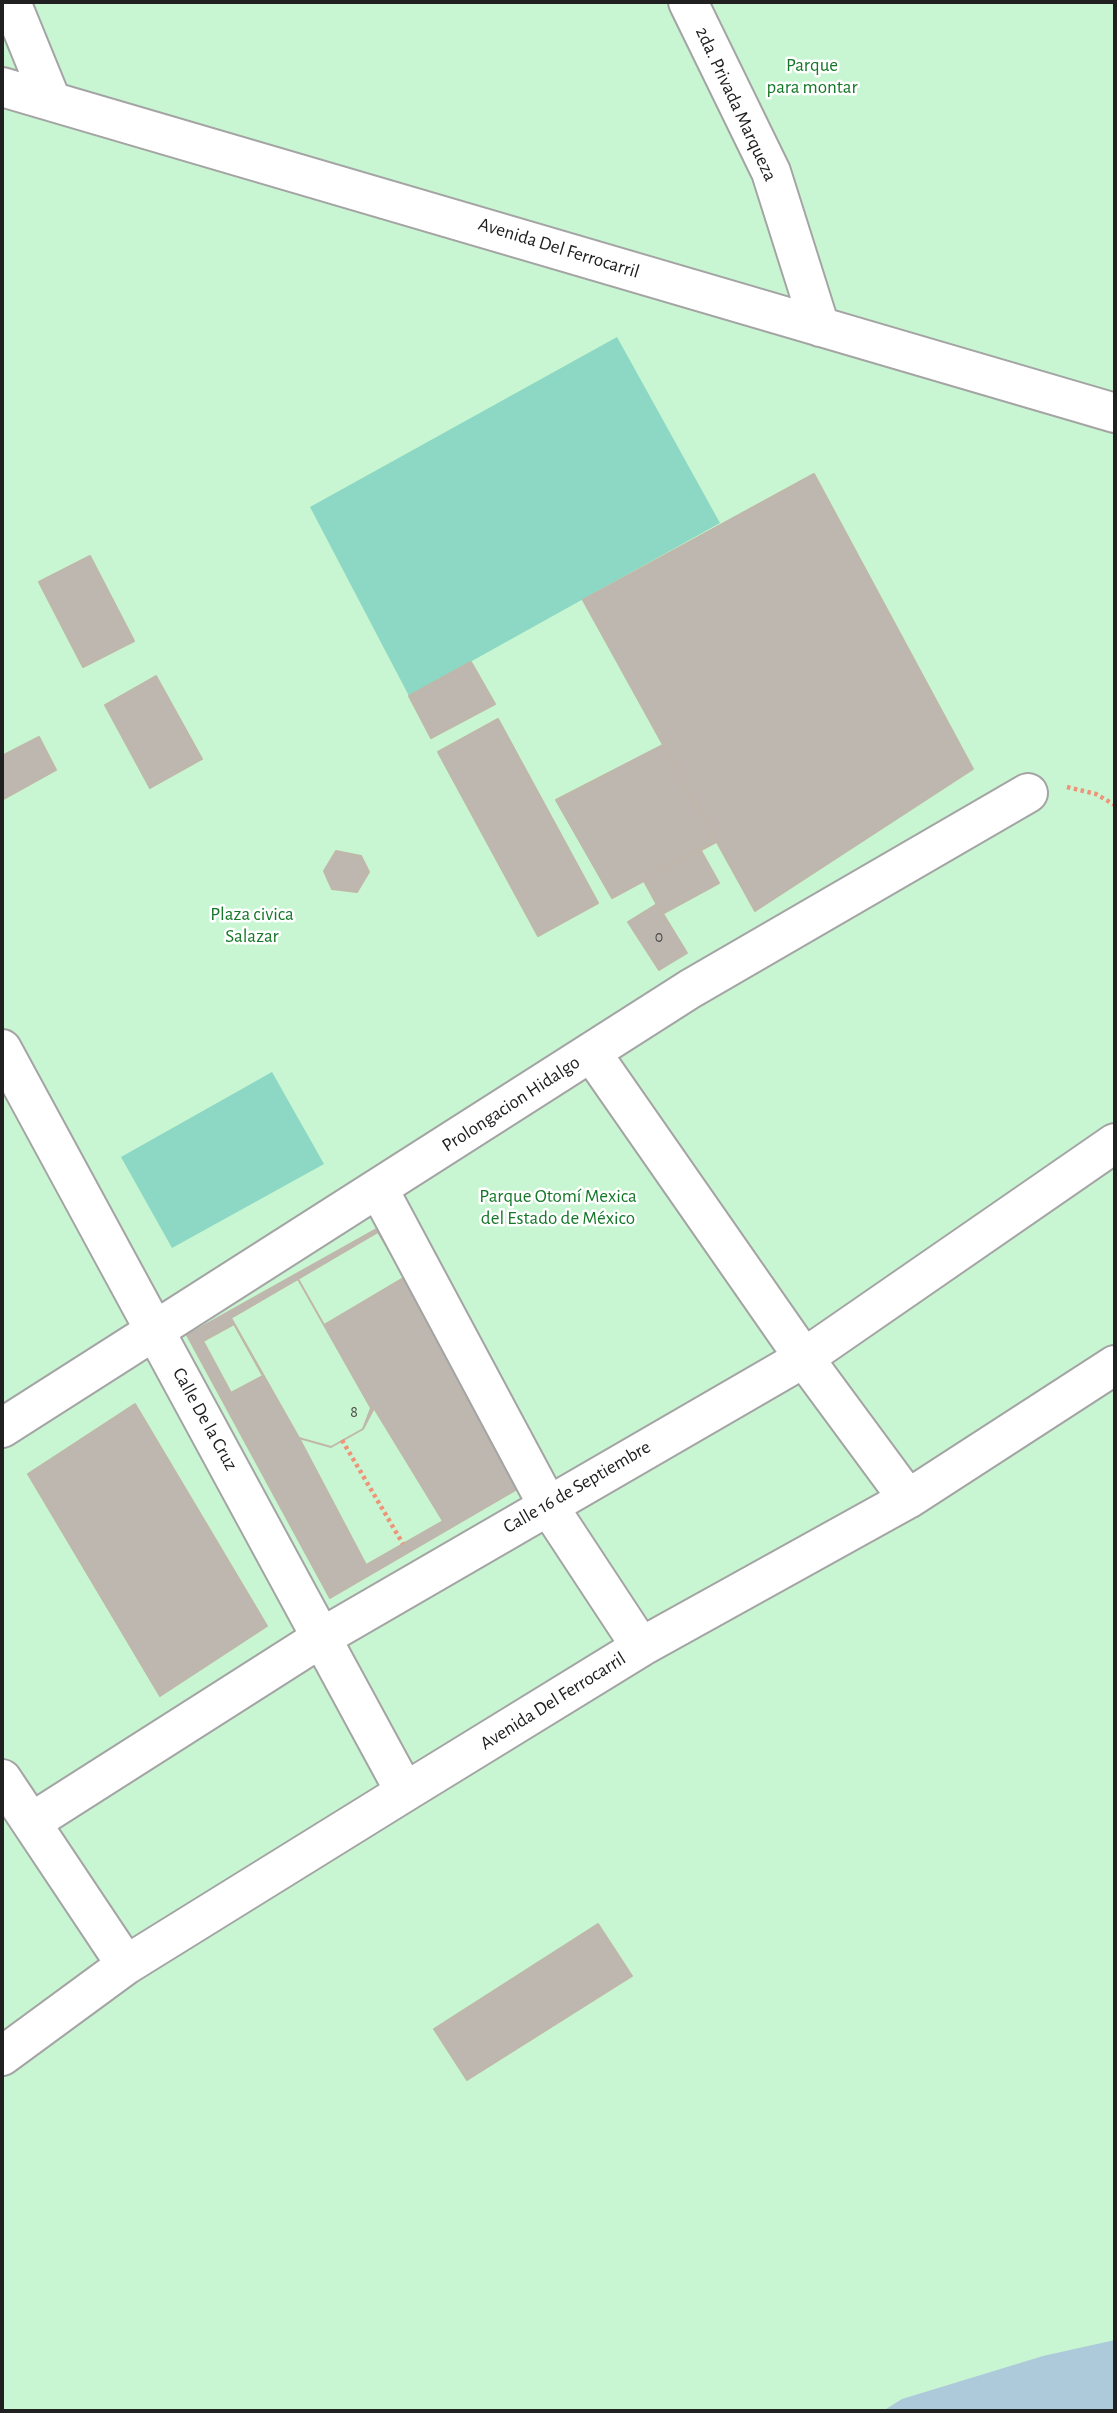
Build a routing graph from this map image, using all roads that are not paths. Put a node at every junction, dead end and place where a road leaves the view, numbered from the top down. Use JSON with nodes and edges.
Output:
{"nodes":[{"id":1,"x":11,"y":2,"type":"edge"},
{"id":2,"x":688,"y":2,"type":"edge"},
{"id":3,"x":2,"y":87,"type":"edge"},
{"id":4,"x":51,"y":100,"type":"junction"},
{"id":5,"x":820,"y":327,"type":"junction"},
{"id":6,"x":1115,"y":413,"type":"edge"},
{"id":7,"x":1028,"y":793,"type":"road end"},
{"id":8,"x":2,"y":1049,"type":"edge"},
{"id":9,"x":591,"y":1052,"type":"junction"},
{"id":10,"x":1115,"y":1143,"type":"edge"},
{"id":11,"x":379,"y":1190,"type":"junction"},
{"id":12,"x":156,"y":1329,"type":"junction"},
{"id":13,"x":804,"y":1358,"type":"junction"},
{"id":14,"x":1115,"y":1366,"type":"edge"},
{"id":15,"x":2,"y":1428,"type":"edge"},
{"id":16,"x":908,"y":1499,"type":"junction"},
{"id":17,"x":547,"y":1504,"type":"junction"},
{"id":18,"x":324,"y":1636,"type":"junction"},
{"id":19,"x":641,"y":1647,"type":"junction"},
{"id":20,"x":2,"y":1779,"type":"edge"},
{"id":21,"x":405,"y":1791,"type":"junction"},
{"id":22,"x":32,"y":1822,"type":"junction"},
{"id":23,"x":126,"y":1965,"type":"junction"},
{"id":24,"x":2,"y":2056,"type":"edge"}],
"edges":[{"from":1,"to":4,"type":"street"},
{"from":2,"to":5,"type":"street","name":"2da. Privada Marqueza"},
{"from":3,"to":4,"type":"street","name":"Avenida Del Ferrocarril"},
{"from":4,"to":5,"type":"street","name":"Avenida Del Ferrocarril"},
{"from":5,"to":6,"type":"street","name":"Avenida Del Ferrocarril"},
{"from":7,"to":9,"type":"street","name":"Prolongacion Hidalgo"},
{"from":8,"to":12,"type":"street","name":"Calle De la Cruz"},
{"from":9,"to":11,"type":"street","name":"Prolongacion Hidalgo"},
{"from":9,"to":13,"type":"street"},
{"from":10,"to":13,"type":"street","name":"Calle 16 de Septiembre"},
{"from":11,"to":12,"type":"street","name":"Prolongacion Hidalgo"},
{"from":11,"to":17,"type":"street"},
{"from":12,"to":15,"type":"street","name":"Prolongacion Hidalgo"},
{"from":12,"to":18,"type":"street","name":"Calle De la Cruz"},
{"from":13,"to":16,"type":"street"},
{"from":13,"to":17,"type":"street","name":"Calle 16 de Septiembre"},
{"from":14,"to":16,"type":"street","name":"Avenida Del Ferrocarril"},
{"from":16,"to":19,"type":"street","name":"Avenida Del Ferrocarril"},
{"from":17,"to":18,"type":"street","name":"Calle 16 de Septiembre"},
{"from":17,"to":19,"type":"street"},
{"from":18,"to":21,"type":"street","name":"Calle De la Cruz"},
{"from":18,"to":22,"type":"street","name":"Calle 16 de Septiembre"},
{"from":19,"to":21,"type":"street","name":"Avenida Del Ferrocarril"},
{"from":20,"to":22,"type":"street"},
{"from":21,"to":23,"type":"street","name":"Avenida Del Ferrocarril"},
{"from":22,"to":23,"type":"street"},
{"from":23,"to":24,"type":"street","name":"Avenida Del Ferrocarril"}]}
